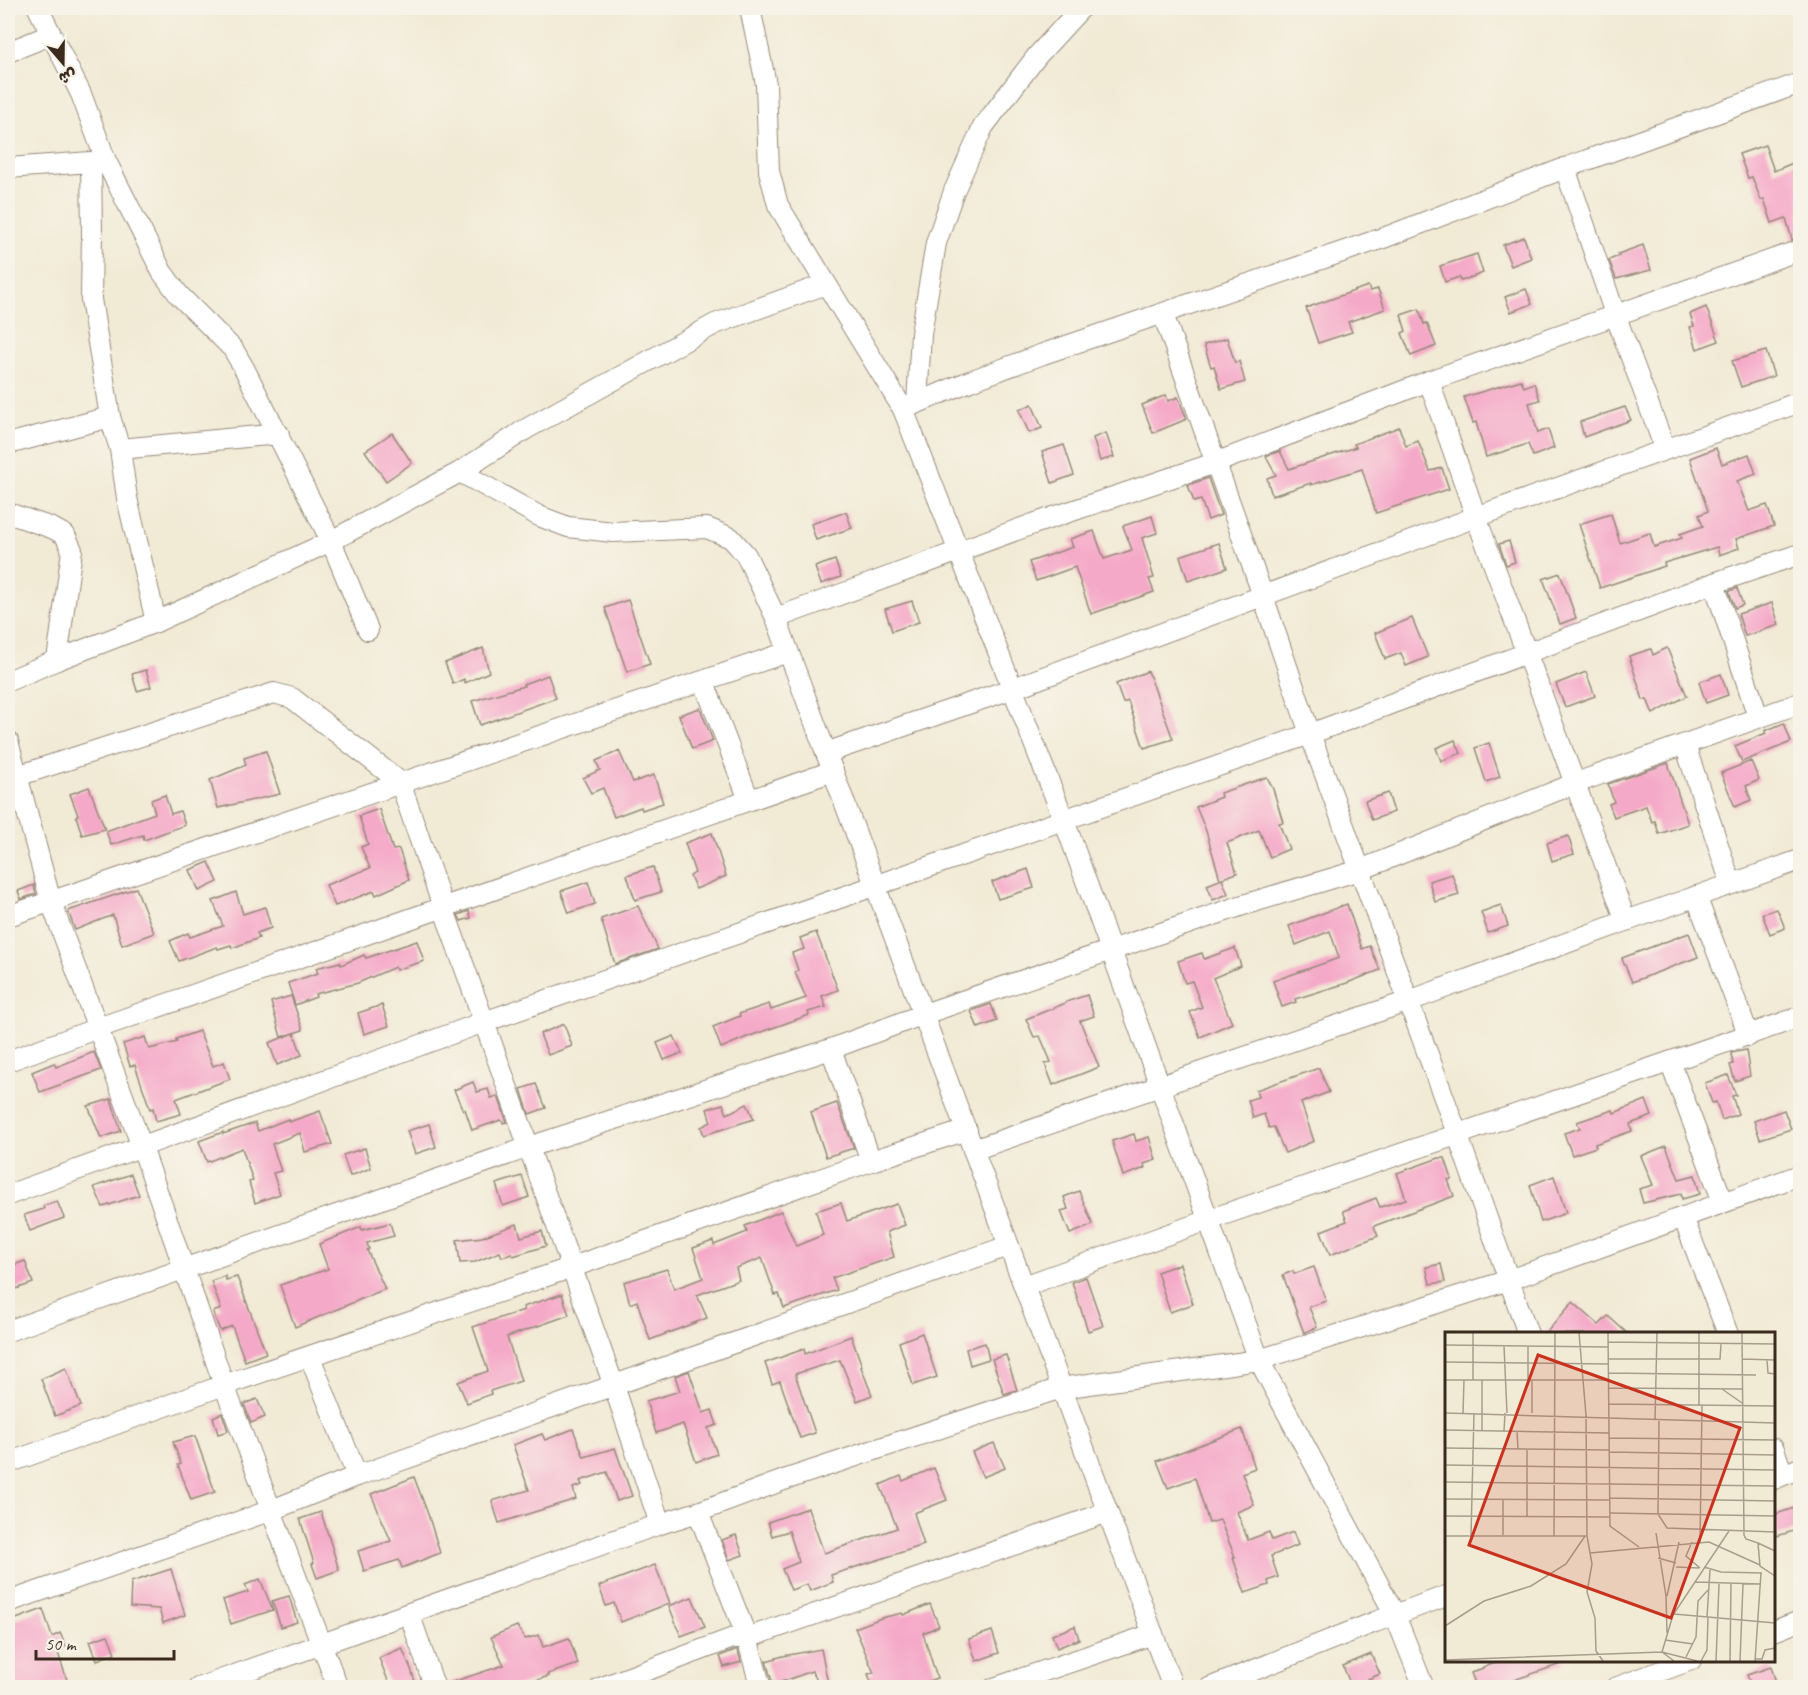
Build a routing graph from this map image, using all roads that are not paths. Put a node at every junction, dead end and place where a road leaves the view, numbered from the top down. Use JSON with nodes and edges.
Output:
{"nodes":[{"id":1,"x":38,"y":8,"type":"edge"},
{"id":2,"x":750,"y":8,"type":"edge"},
{"id":3,"x":1081,"y":8,"type":"edge"},
{"id":4,"x":50,"y":35,"type":"junction"},
{"id":5,"x":8,"y":52,"type":"edge"},
{"id":6,"x":1800,"y":83,"type":"edge"},
{"id":7,"x":98,"y":162,"type":"junction"},
{"id":8,"x":8,"y":168,"type":"edge"},
{"id":9,"x":1565,"y":168,"type":"junction"},
{"id":10,"x":1800,"y":250,"type":"edge"},
{"id":11,"x":826,"y":284,"type":"junction"},
{"id":12,"x":1162,"y":314,"type":"junction"},
{"id":13,"x":1615,"y":314,"type":"junction"},
{"id":14,"x":1429,"y":381,"type":"junction"},
{"id":15,"x":1800,"y":402,"type":"edge"},
{"id":16,"x":910,"y":406,"type":"junction"},
{"id":17,"x":110,"y":417,"type":"junction"},
{"id":18,"x":279,"y":434,"type":"junction"},
{"id":19,"x":8,"y":444,"type":"edge"},
{"id":20,"x":120,"y":449,"type":"junction"},
{"id":21,"x":1665,"y":449,"type":"junction"},
{"id":22,"x":1215,"y":463,"type":"junction"},
{"id":23,"x":460,"y":472,"type":"junction"},
{"id":24,"x":8,"y":513,"type":"edge"},
{"id":25,"x":1476,"y":517,"type":"junction"},
{"id":26,"x":330,"y":541,"type":"junction"},
{"id":27,"x":957,"y":552,"type":"junction"},
{"id":28,"x":1800,"y":554,"type":"edge"},
{"id":29,"x":1714,"y":583,"type":"junction"},
{"id":30,"x":1263,"y":596,"type":"junction"},
{"id":31,"x":776,"y":618,"type":"junction"},
{"id":32,"x":156,"y":622,"type":"junction"},
{"id":33,"x":368,"y":630,"type":"dead end"},
{"id":34,"x":788,"y":652,"type":"junction"},
{"id":35,"x":1526,"y":653,"type":"junction"},
{"id":36,"x":57,"y":660,"type":"junction"},
{"id":37,"x":8,"y":681,"type":"edge"},
{"id":38,"x":704,"y":682,"type":"junction"},
{"id":39,"x":1011,"y":689,"type":"junction"},
{"id":40,"x":1800,"y":703,"type":"edge"},
{"id":41,"x":1758,"y":717,"type":"junction"},
{"id":42,"x":1310,"y":734,"type":"junction"},
{"id":43,"x":8,"y":741,"type":"edge"},
{"id":44,"x":1685,"y":745,"type":"junction"},
{"id":45,"x":829,"y":762,"type":"junction"},
{"id":46,"x":12,"y":777,"type":"edge"},
{"id":47,"x":400,"y":782,"type":"junction"},
{"id":48,"x":1576,"y":783,"type":"junction"},
{"id":49,"x":749,"y":800,"type":"junction"},
{"id":50,"x":1064,"y":820,"type":"junction"},
{"id":51,"x":1800,"y":860,"type":"edge"},
{"id":52,"x":1360,"y":870,"type":"junction"},
{"id":53,"x":1731,"y":884,"type":"junction"},
{"id":54,"x":875,"y":885,"type":"junction"},
{"id":55,"x":1696,"y":896,"type":"junction"},
{"id":56,"x":51,"y":902,"type":"junction"},
{"id":57,"x":442,"y":907,"type":"junction"},
{"id":58,"x":8,"y":916,"type":"edge"},
{"id":59,"x":1626,"y":921,"type":"junction"},
{"id":60,"x":1112,"y":949,"type":"junction"},
{"id":61,"x":1409,"y":1001,"type":"junction"},
{"id":62,"x":924,"y":1014,"type":"junction"},
{"id":63,"x":1800,"y":1017,"type":"edge"},
{"id":64,"x":484,"y":1022,"type":"junction"},
{"id":65,"x":98,"y":1028,"type":"junction"},
{"id":66,"x":1749,"y":1036,"type":"junction"},
{"id":67,"x":831,"y":1049,"type":"junction"},
{"id":68,"x":8,"y":1061,"type":"edge"},
{"id":69,"x":1670,"y":1062,"type":"junction"},
{"id":70,"x":1161,"y":1086,"type":"junction"},
{"id":71,"x":967,"y":1130,"type":"junction"},
{"id":72,"x":1458,"y":1136,"type":"junction"},
{"id":73,"x":142,"y":1147,"type":"junction"},
{"id":74,"x":529,"y":1147,"type":"junction"},
{"id":75,"x":973,"y":1150,"type":"junction"},
{"id":76,"x":871,"y":1161,"type":"junction"},
{"id":77,"x":1800,"y":1175,"type":"edge"},
{"id":78,"x":8,"y":1195,"type":"edge"},
{"id":79,"x":1723,"y":1202,"type":"junction"},
{"id":80,"x":1683,"y":1216,"type":"junction"},
{"id":81,"x":1208,"y":1220,"type":"junction"},
{"id":82,"x":1008,"y":1246,"type":"junction"},
{"id":83,"x":570,"y":1268,"type":"junction"},
{"id":84,"x":183,"y":1270,"type":"junction"},
{"id":85,"x":1509,"y":1280,"type":"junction"},
{"id":86,"x":1024,"y":1286,"type":"junction"},
{"id":87,"x":8,"y":1331,"type":"edge"},
{"id":88,"x":1526,"y":1332,"type":"edge"},
{"id":89,"x":1727,"y":1332,"type":"edge"},
{"id":90,"x":310,"y":1357,"type":"junction"},
{"id":91,"x":1259,"y":1360,"type":"junction"},
{"id":92,"x":224,"y":1385,"type":"junction"},
{"id":93,"x":614,"y":1386,"type":"junction"},
{"id":94,"x":1061,"y":1388,"type":"junction"},
{"id":95,"x":1775,"y":1453,"type":"edge"},
{"id":96,"x":8,"y":1463,"type":"edge"},
{"id":97,"x":1786,"y":1474,"type":"edge"},
{"id":98,"x":357,"y":1476,"type":"junction"},
{"id":99,"x":272,"y":1510,"type":"junction"},
{"id":100,"x":698,"y":1512,"type":"junction"},
{"id":101,"x":1108,"y":1512,"type":"junction"},
{"id":102,"x":660,"y":1524,"type":"junction"},
{"id":103,"x":1445,"y":1596,"type":"edge"},
{"id":104,"x":8,"y":1602,"type":"edge"},
{"id":105,"x":409,"y":1613,"type":"junction"},
{"id":106,"x":1395,"y":1615,"type":"junction"},
{"id":107,"x":1800,"y":1621,"type":"edge"},
{"id":108,"x":1775,"y":1630,"type":"edge"},
{"id":109,"x":1154,"y":1635,"type":"junction"},
{"id":110,"x":747,"y":1638,"type":"junction"},
{"id":111,"x":322,"y":1644,"type":"junction"},
{"id":112,"x":1685,"y":1662,"type":"edge"},
{"id":113,"x":1648,"y":1675,"type":"edge"},
{"id":114,"x":198,"y":1688,"type":"edge"},
{"id":115,"x":338,"y":1688,"type":"edge"},
{"id":116,"x":435,"y":1688,"type":"edge"},
{"id":117,"x":600,"y":1688,"type":"edge"},
{"id":118,"x":761,"y":1688,"type":"edge"},
{"id":119,"x":994,"y":1688,"type":"edge"},
{"id":120,"x":1173,"y":1688,"type":"edge"},
{"id":121,"x":1209,"y":1688,"type":"edge"},
{"id":122,"x":1424,"y":1688,"type":"edge"},
{"id":123,"x":1615,"y":1688,"type":"edge"}],
"edges":[{"from":1,"to":4,"type":"street"},
{"from":2,"to":11,"type":"street"},
{"from":3,"to":16,"type":"street"},
{"from":4,"to":5,"type":"street"},
{"from":4,"to":7,"type":"street"},
{"from":6,"to":9,"type":"street"},
{"from":7,"to":8,"type":"street"},
{"from":7,"to":17,"type":"street"},
{"from":7,"to":18,"type":"street"},
{"from":9,"to":12,"type":"street"},
{"from":9,"to":13,"type":"street"},
{"from":10,"to":13,"type":"street"},
{"from":11,"to":16,"type":"street"},
{"from":11,"to":23,"type":"street"},
{"from":12,"to":16,"type":"street"},
{"from":12,"to":22,"type":"street"},
{"from":13,"to":14,"type":"street"},
{"from":13,"to":21,"type":"street"},
{"from":14,"to":22,"type":"street"},
{"from":14,"to":25,"type":"street"},
{"from":15,"to":21,"type":"street"},
{"from":16,"to":27,"type":"street"},
{"from":17,"to":19,"type":"street"},
{"from":17,"to":20,"type":"street"},
{"from":18,"to":20,"type":"street"},
{"from":18,"to":26,"type":"street"},
{"from":20,"to":32,"type":"street"},
{"from":21,"to":25,"type":"street"},
{"from":22,"to":27,"type":"street"},
{"from":22,"to":30,"type":"street"},
{"from":23,"to":26,"type":"street"},
{"from":23,"to":31,"type":"street"},
{"from":24,"to":36,"type":"street"},
{"from":25,"to":30,"type":"street"},
{"from":25,"to":35,"type":"street"},
{"from":26,"to":32,"type":"street"},
{"from":26,"to":33,"type":"street"},
{"from":27,"to":31,"type":"street"},
{"from":27,"to":39,"type":"street"},
{"from":28,"to":29,"type":"street"},
{"from":29,"to":35,"type":"street"},
{"from":29,"to":41,"type":"street"},
{"from":30,"to":39,"type":"street"},
{"from":30,"to":42,"type":"street"},
{"from":31,"to":34,"type":"street"},
{"from":32,"to":36,"type":"street"},
{"from":34,"to":38,"type":"street"},
{"from":34,"to":45,"type":"street"},
{"from":35,"to":42,"type":"street"},
{"from":35,"to":48,"type":"street"},
{"from":36,"to":37,"type":"street"},
{"from":38,"to":47,"type":"street"},
{"from":38,"to":49,"type":"street"},
{"from":39,"to":45,"type":"street"},
{"from":39,"to":50,"type":"street"},
{"from":40,"to":41,"type":"street"},
{"from":41,"to":44,"type":"street"},
{"from":42,"to":50,"type":"street"},
{"from":42,"to":52,"type":"street"},
{"from":43,"to":46,"type":"street"},
{"from":44,"to":48,"type":"street"},
{"from":44,"to":53,"type":"street"},
{"from":45,"to":49,"type":"street"},
{"from":45,"to":54,"type":"street"},
{"from":46,"to":47,"type":"street"},
{"from":46,"to":56,"type":"street"},
{"from":47,"to":56,"type":"street"},
{"from":47,"to":57,"type":"street"},
{"from":48,"to":52,"type":"street"},
{"from":48,"to":59,"type":"street"},
{"from":49,"to":57,"type":"street"},
{"from":50,"to":54,"type":"street"},
{"from":50,"to":60,"type":"street"},
{"from":51,"to":53,"type":"street"},
{"from":52,"to":60,"type":"street"},
{"from":52,"to":61,"type":"street"},
{"from":53,"to":55,"type":"street"},
{"from":54,"to":62,"type":"street"},
{"from":54,"to":64,"type":"street"},
{"from":55,"to":59,"type":"street"},
{"from":55,"to":66,"type":"street"},
{"from":56,"to":58,"type":"street"},
{"from":56,"to":65,"type":"street"},
{"from":57,"to":64,"type":"street"},
{"from":57,"to":65,"type":"street"},
{"from":59,"to":61,"type":"street"},
{"from":60,"to":62,"type":"street"},
{"from":60,"to":70,"type":"street"},
{"from":61,"to":70,"type":"street"},
{"from":61,"to":72,"type":"street"},
{"from":62,"to":67,"type":"street"},
{"from":62,"to":71,"type":"street"},
{"from":63,"to":66,"type":"street"},
{"from":64,"to":73,"type":"street"},
{"from":64,"to":74,"type":"street"},
{"from":65,"to":68,"type":"street"},
{"from":65,"to":73,"type":"street"},
{"from":66,"to":69,"type":"street"},
{"from":67,"to":74,"type":"street"},
{"from":67,"to":76,"type":"street"},
{"from":69,"to":72,"type":"street"},
{"from":69,"to":79,"type":"street"},
{"from":70,"to":75,"type":"street"},
{"from":70,"to":81,"type":"street"},
{"from":71,"to":75,"type":"street"},
{"from":71,"to":76,"type":"street"},
{"from":72,"to":81,"type":"street"},
{"from":72,"to":85,"type":"street"},
{"from":73,"to":78,"type":"street"},
{"from":73,"to":84,"type":"street"},
{"from":74,"to":83,"type":"street"},
{"from":74,"to":84,"type":"street"},
{"from":75,"to":82,"type":"street"},
{"from":76,"to":83,"type":"street"},
{"from":77,"to":79,"type":"street"},
{"from":79,"to":80,"type":"street"},
{"from":80,"to":85,"type":"street"},
{"from":80,"to":89,"type":"street"},
{"from":81,"to":86,"type":"street"},
{"from":81,"to":91,"type":"street"},
{"from":82,"to":86,"type":"street"},
{"from":82,"to":93,"type":"street"},
{"from":83,"to":90,"type":"street"},
{"from":83,"to":93,"type":"street"},
{"from":84,"to":87,"type":"street"},
{"from":84,"to":92,"type":"street"},
{"from":85,"to":88,"type":"street"},
{"from":85,"to":91,"type":"street"},
{"from":86,"to":94,"type":"street"},
{"from":90,"to":92,"type":"street"},
{"from":90,"to":98,"type":"street"},
{"from":91,"to":94,"type":"street"},
{"from":91,"to":106,"type":"street"},
{"from":92,"to":96,"type":"street"},
{"from":92,"to":99,"type":"street"},
{"from":93,"to":98,"type":"street"},
{"from":93,"to":102,"type":"street"},
{"from":94,"to":100,"type":"street"},
{"from":94,"to":101,"type":"street"},
{"from":95,"to":97,"type":"street"},
{"from":98,"to":99,"type":"street"},
{"from":99,"to":104,"type":"street"},
{"from":99,"to":111,"type":"street"},
{"from":100,"to":102,"type":"street"},
{"from":100,"to":110,"type":"street"},
{"from":101,"to":109,"type":"street"},
{"from":101,"to":110,"type":"street"},
{"from":102,"to":105,"type":"street"},
{"from":103,"to":106,"type":"street"},
{"from":105,"to":111,"type":"street"},
{"from":105,"to":116,"type":"street"},
{"from":106,"to":121,"type":"street"},
{"from":106,"to":122,"type":"street"},
{"from":107,"to":108,"type":"street"},
{"from":109,"to":119,"type":"street"},
{"from":109,"to":120,"type":"street"},
{"from":110,"to":117,"type":"street"},
{"from":110,"to":118,"type":"street"},
{"from":111,"to":114,"type":"street"},
{"from":111,"to":115,"type":"street"},
{"from":112,"to":113,"type":"street"},
{"from":113,"to":123,"type":"street"}]}
